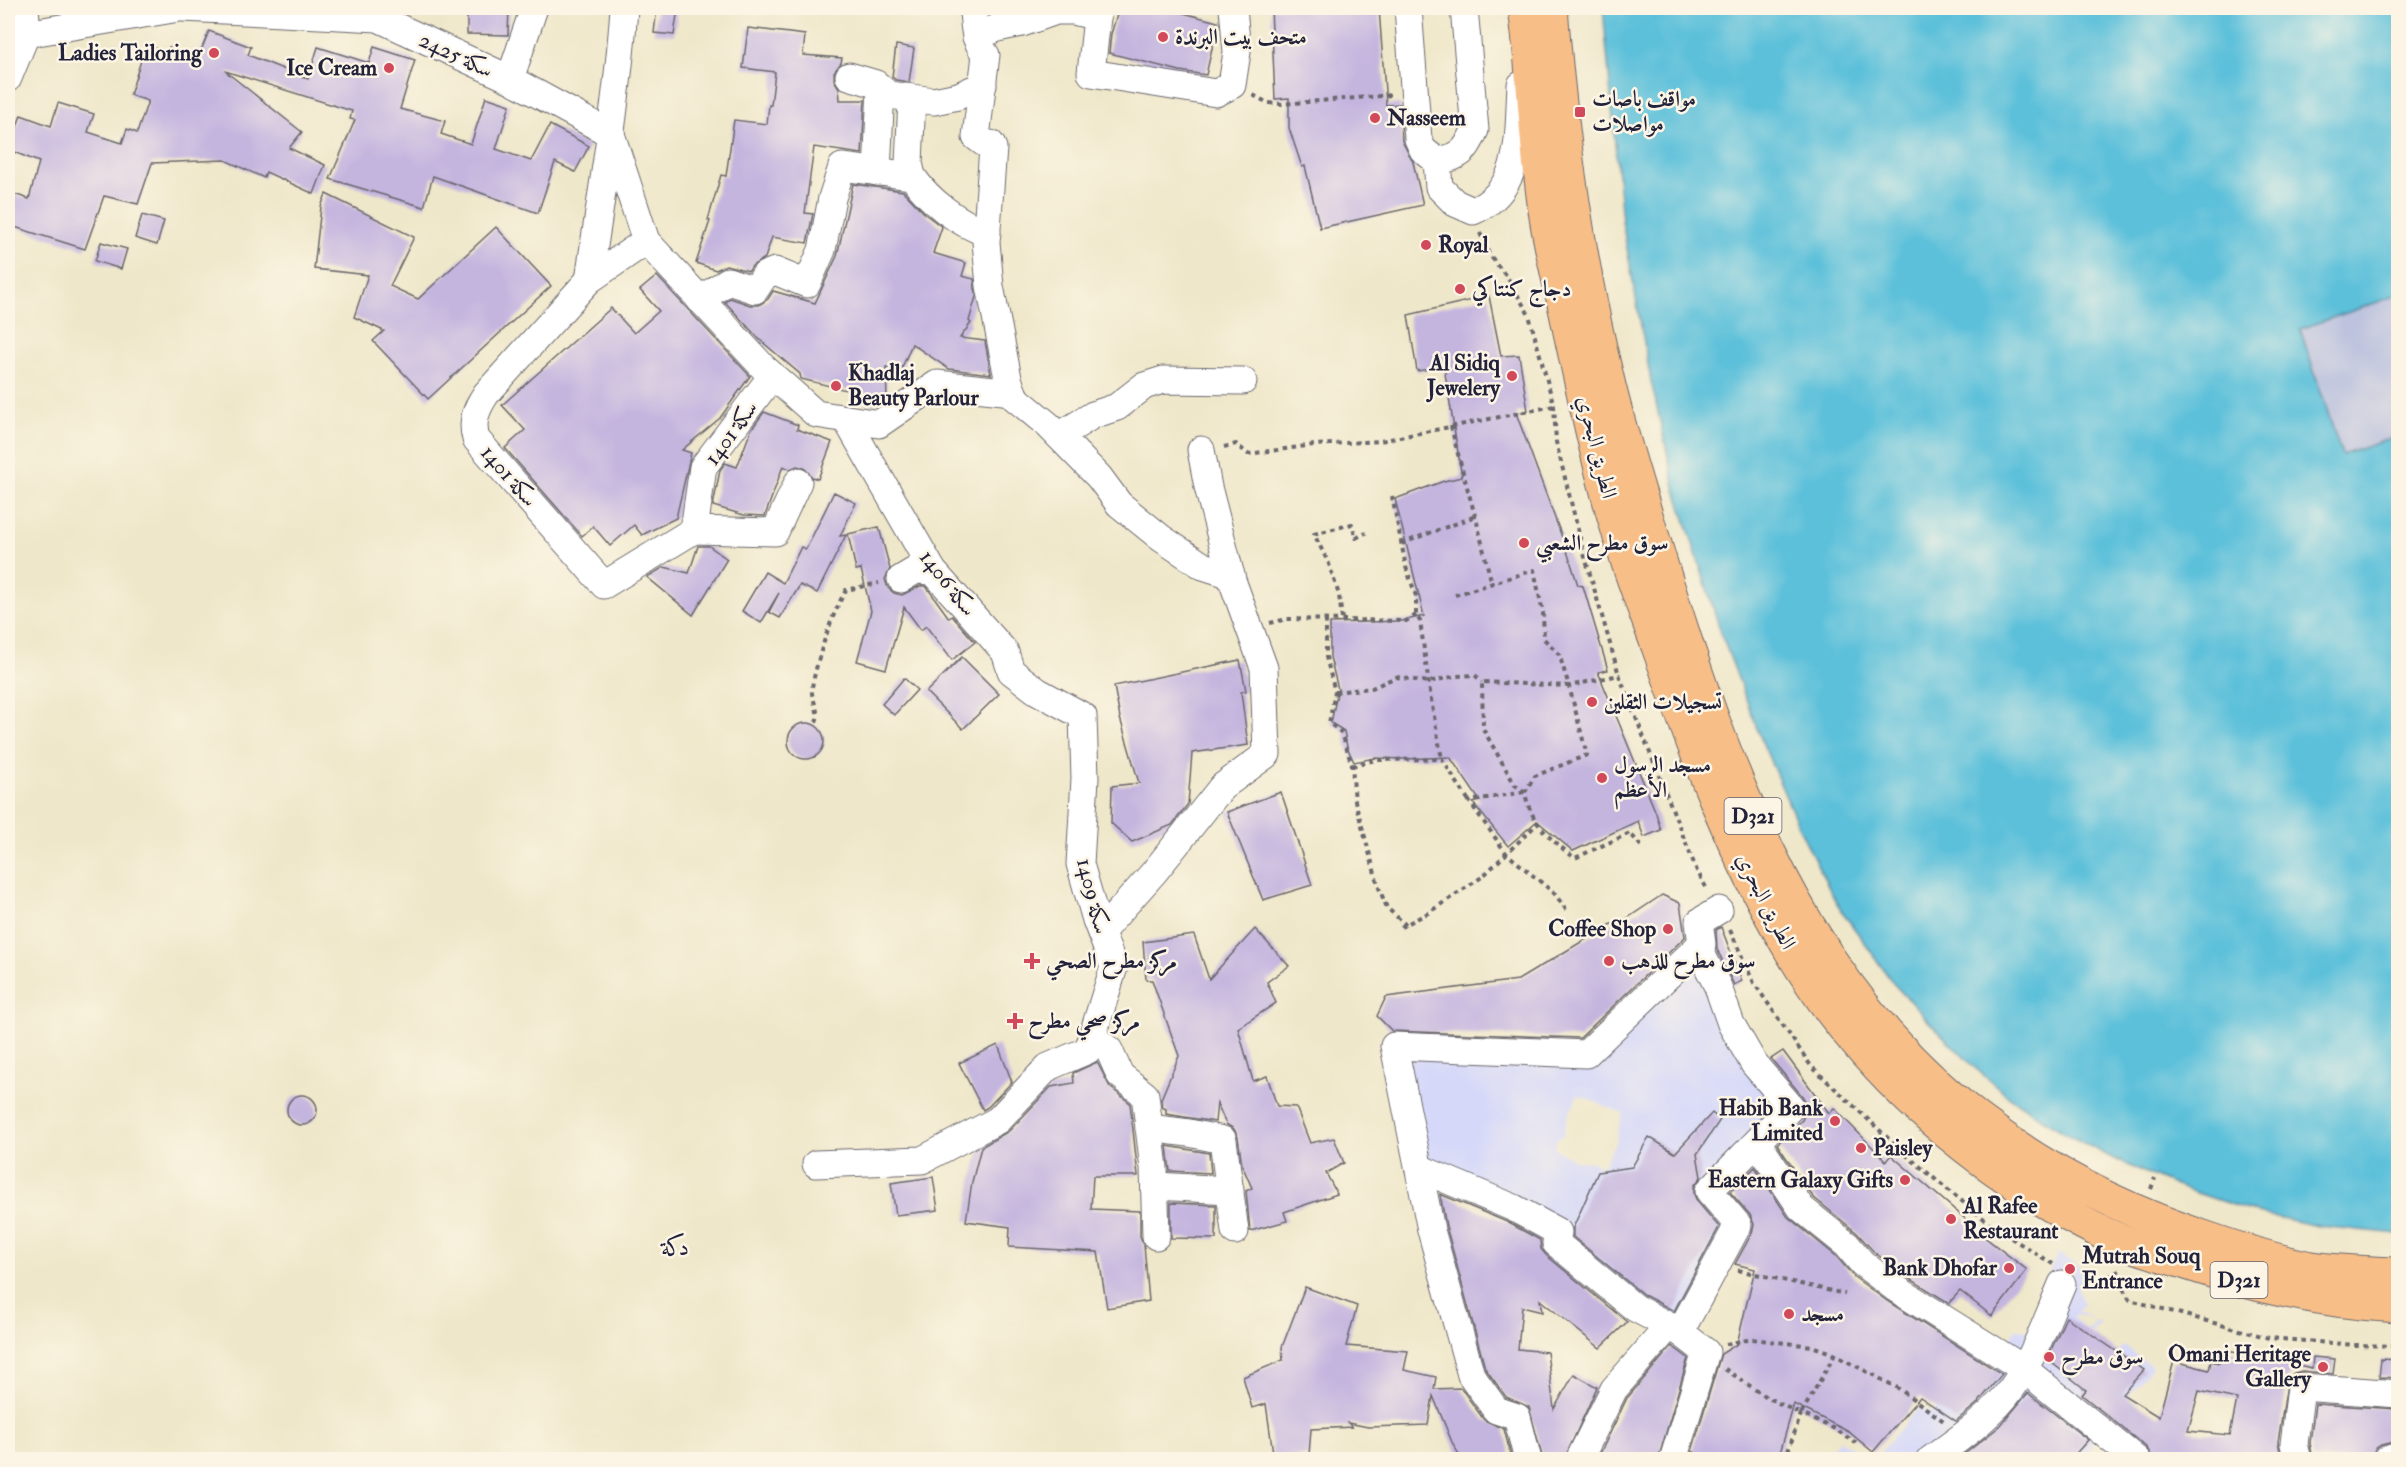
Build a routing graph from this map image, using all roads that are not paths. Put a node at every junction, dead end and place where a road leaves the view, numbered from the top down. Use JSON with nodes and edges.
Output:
{"nodes":[{"id":1,"x":181,"y":8,"type":"edge"},
{"id":2,"x":534,"y":8,"type":"edge"},
{"id":3,"x":624,"y":8,"type":"edge"},
{"id":4,"x":974,"y":8,"type":"edge"},
{"id":5,"x":1233,"y":8,"type":"edge"},
{"id":6,"x":1408,"y":8,"type":"edge"},
{"id":7,"x":1464,"y":8,"type":"edge"},
{"id":8,"x":1534,"y":9,"type":"edge"},
{"id":9,"x":1097,"y":12,"type":"edge"},
{"id":10,"x":377,"y":13,"type":"edge"},
{"id":11,"x":20,"y":25,"type":"edge"},
{"id":12,"x":976,"y":37,"type":"junction"},
{"id":13,"x":849,"y":76,"type":"dead end"},
{"id":14,"x":8,"y":78,"type":"edge"},
{"id":15,"x":510,"y":79,"type":"junction"},
{"id":16,"x":983,"y":85,"type":"junction"},
{"id":17,"x":882,"y":89,"type":"junction"},
{"id":18,"x":912,"y":98,"type":"junction"},
{"id":19,"x":611,"y":134,"type":"junction"},
{"id":20,"x":1437,"y":161,"type":"junction"},
{"id":21,"x":876,"y":171,"type":"junction"},
{"id":22,"x":912,"y":176,"type":"junction"},
{"id":23,"x":987,"y":233,"type":"junction"},
{"id":24,"x":646,"y":241,"type":"junction"},
{"id":25,"x":588,"y":280,"type":"junction"},
{"id":26,"x":700,"y":300,"type":"junction"},
{"id":27,"x":772,"y":376,"type":"junction"},
{"id":28,"x":1243,"y":381,"type":"dead end"},
{"id":29,"x":1013,"y":392,"type":"junction"},
{"id":30,"x":846,"y":419,"type":"junction"},
{"id":31,"x":1059,"y":436,"type":"junction"},
{"id":32,"x":1211,"y":449,"type":"road end"},
{"id":33,"x":798,"y":482,"type":"dead end"},
{"id":34,"x":694,"y":530,"type":"junction"},
{"id":35,"x":933,"y":571,"type":"junction"},
{"id":36,"x":1231,"y":575,"type":"junction"},
{"id":37,"x":901,"y":579,"type":"road end"},
{"id":38,"x":1083,"y":716,"type":"joint"},
{"id":39,"x":1719,"y":910,"type":"dead end"},
{"id":40,"x":1101,"y":932,"type":"junction"},
{"id":41,"x":1698,"y":947,"type":"junction"},
{"id":42,"x":1094,"y":1038,"type":"junction"},
{"id":43,"x":1149,"y":1128,"type":"junction"},
{"id":44,"x":1757,"y":1142,"type":"junction"},
{"id":45,"x":816,"y":1164,"type":"dead end"},
{"id":46,"x":1419,"y":1168,"type":"junction"},
{"id":47,"x":1155,"y":1186,"type":"junction"},
{"id":48,"x":1230,"y":1190,"type":"junction"},
{"id":49,"x":1235,"y":1231,"type":"dead end"},
{"id":50,"x":1156,"y":1236,"type":"dead end"},
{"id":51,"x":2398,"y":1274,"type":"edge"},
{"id":52,"x":2062,"y":1284,"type":"dead end"},
{"id":53,"x":2398,"y":1306,"type":"edge"},
{"id":54,"x":1674,"y":1329,"type":"junction"},
{"id":55,"x":2024,"y":1369,"type":"junction"},
{"id":56,"x":2398,"y":1395,"type":"edge"},
{"id":57,"x":2398,"y":1456,"type":"edge"},
{"id":58,"x":1527,"y":1460,"type":"edge"},
{"id":59,"x":1579,"y":1460,"type":"edge"},
{"id":60,"x":1673,"y":1460,"type":"edge"},
{"id":61,"x":1930,"y":1460,"type":"edge"},
{"id":62,"x":2137,"y":1460,"type":"edge"},
{"id":63,"x":2298,"y":1460,"type":"edge"},
{"id":64,"x":2386,"y":1460,"type":"edge"}],
"edges":[{"from":1,"to":10,"type":"street","name":"سكة 2425"},
{"from":1,"to":11,"type":"street","name":"سكة 2425"},
{"from":2,"to":15,"type":"street"},
{"from":3,"to":19,"type":"street"},
{"from":4,"to":12,"type":"street"},
{"from":5,"to":9,"type":"street"},
{"from":6,"to":20,"type":"street"},
{"from":7,"to":20,"type":"street"},
{"from":8,"to":20,"type":"street"},
{"from":8,"to":51,"type":"main road","name":"الطريق البحري","number":"D321"},
{"from":8,"to":53,"type":"main road","name":"الطريق البحري","number":"D321"},
{"from":9,"to":12,"type":"street"},
{"from":10,"to":15,"type":"street","name":"سكة 2425"},
{"from":11,"to":14,"type":"street"},
{"from":12,"to":16,"type":"street"},
{"from":13,"to":17,"type":"street"},
{"from":15,"to":19,"type":"street","name":"سكة 2425"},
{"from":16,"to":18,"type":"street"},
{"from":16,"to":23,"type":"street"},
{"from":17,"to":18,"type":"street"},
{"from":17,"to":21,"type":"street"},
{"from":18,"to":22,"type":"street"},
{"from":19,"to":24,"type":"street"},
{"from":19,"to":25,"type":"street"},
{"from":21,"to":22,"type":"street"},
{"from":21,"to":26,"type":"street"},
{"from":22,"to":23,"type":"street"},
{"from":23,"to":29,"type":"street"},
{"from":24,"to":25,"type":"street","name":"1401 سكة"},
{"from":24,"to":26,"type":"street"},
{"from":25,"to":34,"type":"street","name":"1401 سكة"},
{"from":26,"to":27,"type":"street"},
{"from":27,"to":30,"type":"street"},
{"from":27,"to":34,"type":"street","name":"سكة 1401"},
{"from":28,"to":31,"type":"street"},
{"from":29,"to":30,"type":"street"},
{"from":29,"to":31,"type":"street"},
{"from":30,"to":35,"type":"street","name":"1406 سكة"},
{"from":31,"to":36,"type":"street"},
{"from":32,"to":36,"type":"street"},
{"from":33,"to":34,"type":"street"},
{"from":35,"to":37,"type":"street"},
{"from":35,"to":38,"type":"street","name":"1406 سكة"},
{"from":36,"to":40,"type":"street"},
{"from":38,"to":40,"type":"street","name":"1409 سكة"},
{"from":39,"to":41,"type":"street"},
{"from":40,"to":42,"type":"street","name":"1409 سكة"},
{"from":41,"to":44,"type":"street"},
{"from":41,"to":46,"type":"street"},
{"from":42,"to":43,"type":"street"},
{"from":42,"to":45,"type":"street"},
{"from":43,"to":47,"type":"street"},
{"from":43,"to":48,"type":"street"},
{"from":44,"to":54,"type":"street"},
{"from":44,"to":55,"type":"street"},
{"from":46,"to":54,"type":"street"},
{"from":46,"to":58,"type":"street"},
{"from":47,"to":48,"type":"street"},
{"from":47,"to":50,"type":"street"},
{"from":48,"to":49,"type":"street"},
{"from":52,"to":55,"type":"street"},
{"from":54,"to":59,"type":"street"},
{"from":54,"to":60,"type":"street"},
{"from":55,"to":61,"type":"street"},
{"from":55,"to":62,"type":"street"},
{"from":56,"to":63,"type":"street"},
{"from":57,"to":64,"type":"street"}]}
